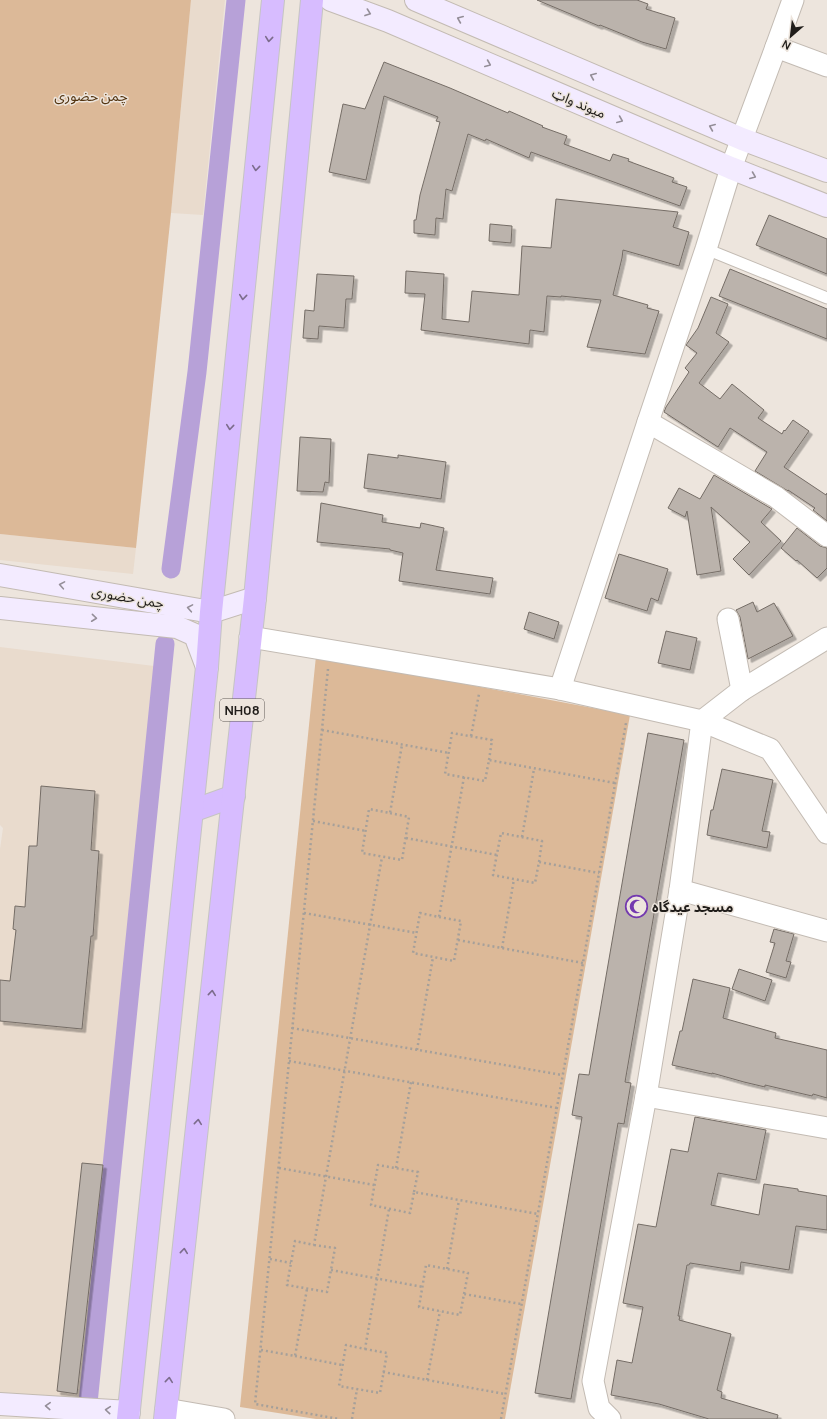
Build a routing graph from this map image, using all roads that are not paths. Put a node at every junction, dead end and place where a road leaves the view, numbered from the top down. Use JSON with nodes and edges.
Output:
{"nodes":[{"id":1,"x":273,"y":0,"type":"edge"},
{"id":2,"x":312,"y":0,"type":"edge"},
{"id":3,"x":331,"y":0,"type":"edge"},
{"id":4,"x":416,"y":0,"type":"edge"},
{"id":5,"x":793,"y":0,"type":"edge"},
{"id":6,"x":776,"y":47,"type":"junction"},
{"id":7,"x":827,"y":66,"type":"edge"},
{"id":8,"x":742,"y":139,"type":"junction"},
{"id":9,"x":731,"y":168,"type":"junction"},
{"id":10,"x":827,"y":171,"type":"edge"},
{"id":11,"x":827,"y":206,"type":"edge"},
{"id":12,"x":706,"y":249,"type":"junction"},
{"id":13,"x":827,"y":298,"type":"edge"},
{"id":14,"x":648,"y":422,"type":"junction"},
{"id":15,"x":827,"y":536,"type":"edge"},
{"id":16,"x":0,"y":574,"type":"edge"},
{"id":17,"x":255,"y":598,"type":"junction"},
{"id":18,"x":0,"y":608,"type":"edge"},
{"id":19,"x":211,"y":612,"type":"junction"},
{"id":20,"x":728,"y":619,"type":"dead end"},
{"id":21,"x":250,"y":637,"type":"junction"},
{"id":22,"x":827,"y":638,"type":"edge"},
{"id":23,"x":207,"y":667,"type":"junction"},
{"id":24,"x":560,"y":689,"type":"junction"},
{"id":25,"x":742,"y":690,"type":"junction"},
{"id":26,"x":702,"y":721,"type":"junction"},
{"id":27,"x":234,"y":796,"type":"junction"},
{"id":28,"x":192,"y":811,"type":"junction"},
{"id":29,"x":827,"y":834,"type":"edge"},
{"id":30,"x":680,"y":890,"type":"junction"},
{"id":31,"x":827,"y":931,"type":"edge"},
{"id":32,"x":646,"y":1096,"type":"junction"},
{"id":33,"x":827,"y":1128,"type":"edge"},
{"id":34,"x":0,"y":1404,"type":"edge"},
{"id":35,"x":165,"y":1414,"type":"edge"},
{"id":36,"x":129,"y":1415,"type":"edge"},
{"id":37,"x":224,"y":1419,"type":"edge"},
{"id":38,"x":610,"y":1419,"type":"edge"}],
"edges":[{"from":1,"to":19,"type":"highway","number":"NH08","one_way":true},
{"from":2,"to":17,"type":"highway","number":"NH08"},
{"from":3,"to":9,"type":"main road","name":"میوند واټ","one_way":true},
{"from":8,"to":4,"type":"main road","one_way":true},
{"from":5,"to":6,"type":"street"},
{"from":6,"to":7,"type":"street"},
{"from":6,"to":8,"type":"street"},
{"from":8,"to":9,"type":"street"},
{"from":8,"to":10,"type":"main road"},
{"from":9,"to":11,"type":"main road","name":"میوند واټ","one_way":true},
{"from":9,"to":12,"type":"street"},
{"from":12,"to":13,"type":"lane"},
{"from":12,"to":14,"type":"street"},
{"from":14,"to":15,"type":"street"},
{"from":14,"to":24,"type":"street"},
{"from":19,"to":16,"type":"main road","name":"چمن حضوری","one_way":true},
{"from":17,"to":19,"type":"main road","name":"چمن حضوری"},
{"from":17,"to":21,"type":"highway","number":"NH08"},
{"from":18,"to":23,"type":"main road","name":"چمن حضوری","one_way":true},
{"from":19,"to":23,"type":"highway","number":"NH08"},
{"from":20,"to":25,"type":"street"},
{"from":21,"to":24,"type":"street"},
{"from":21,"to":27,"type":"highway","number":"NH08"},
{"from":22,"to":25,"type":"street"},
{"from":23,"to":28,"type":"highway","number":"NH08"},
{"from":24,"to":26,"type":"street"},
{"from":25,"to":26,"type":"street"},
{"from":26,"to":29,"type":"street"},
{"from":26,"to":30,"type":"street"},
{"from":27,"to":28,"type":"highway"},
{"from":35,"to":27,"type":"highway","number":"NH08","one_way":true},
{"from":28,"to":36,"type":"highway","number":"NH08"},
{"from":30,"to":31,"type":"street"},
{"from":30,"to":32,"type":"street"},
{"from":32,"to":33,"type":"street"},
{"from":32,"to":38,"type":"street"},
{"from":36,"to":34,"type":"main road","one_way":true},
{"from":35,"to":37,"type":"street"}]}
